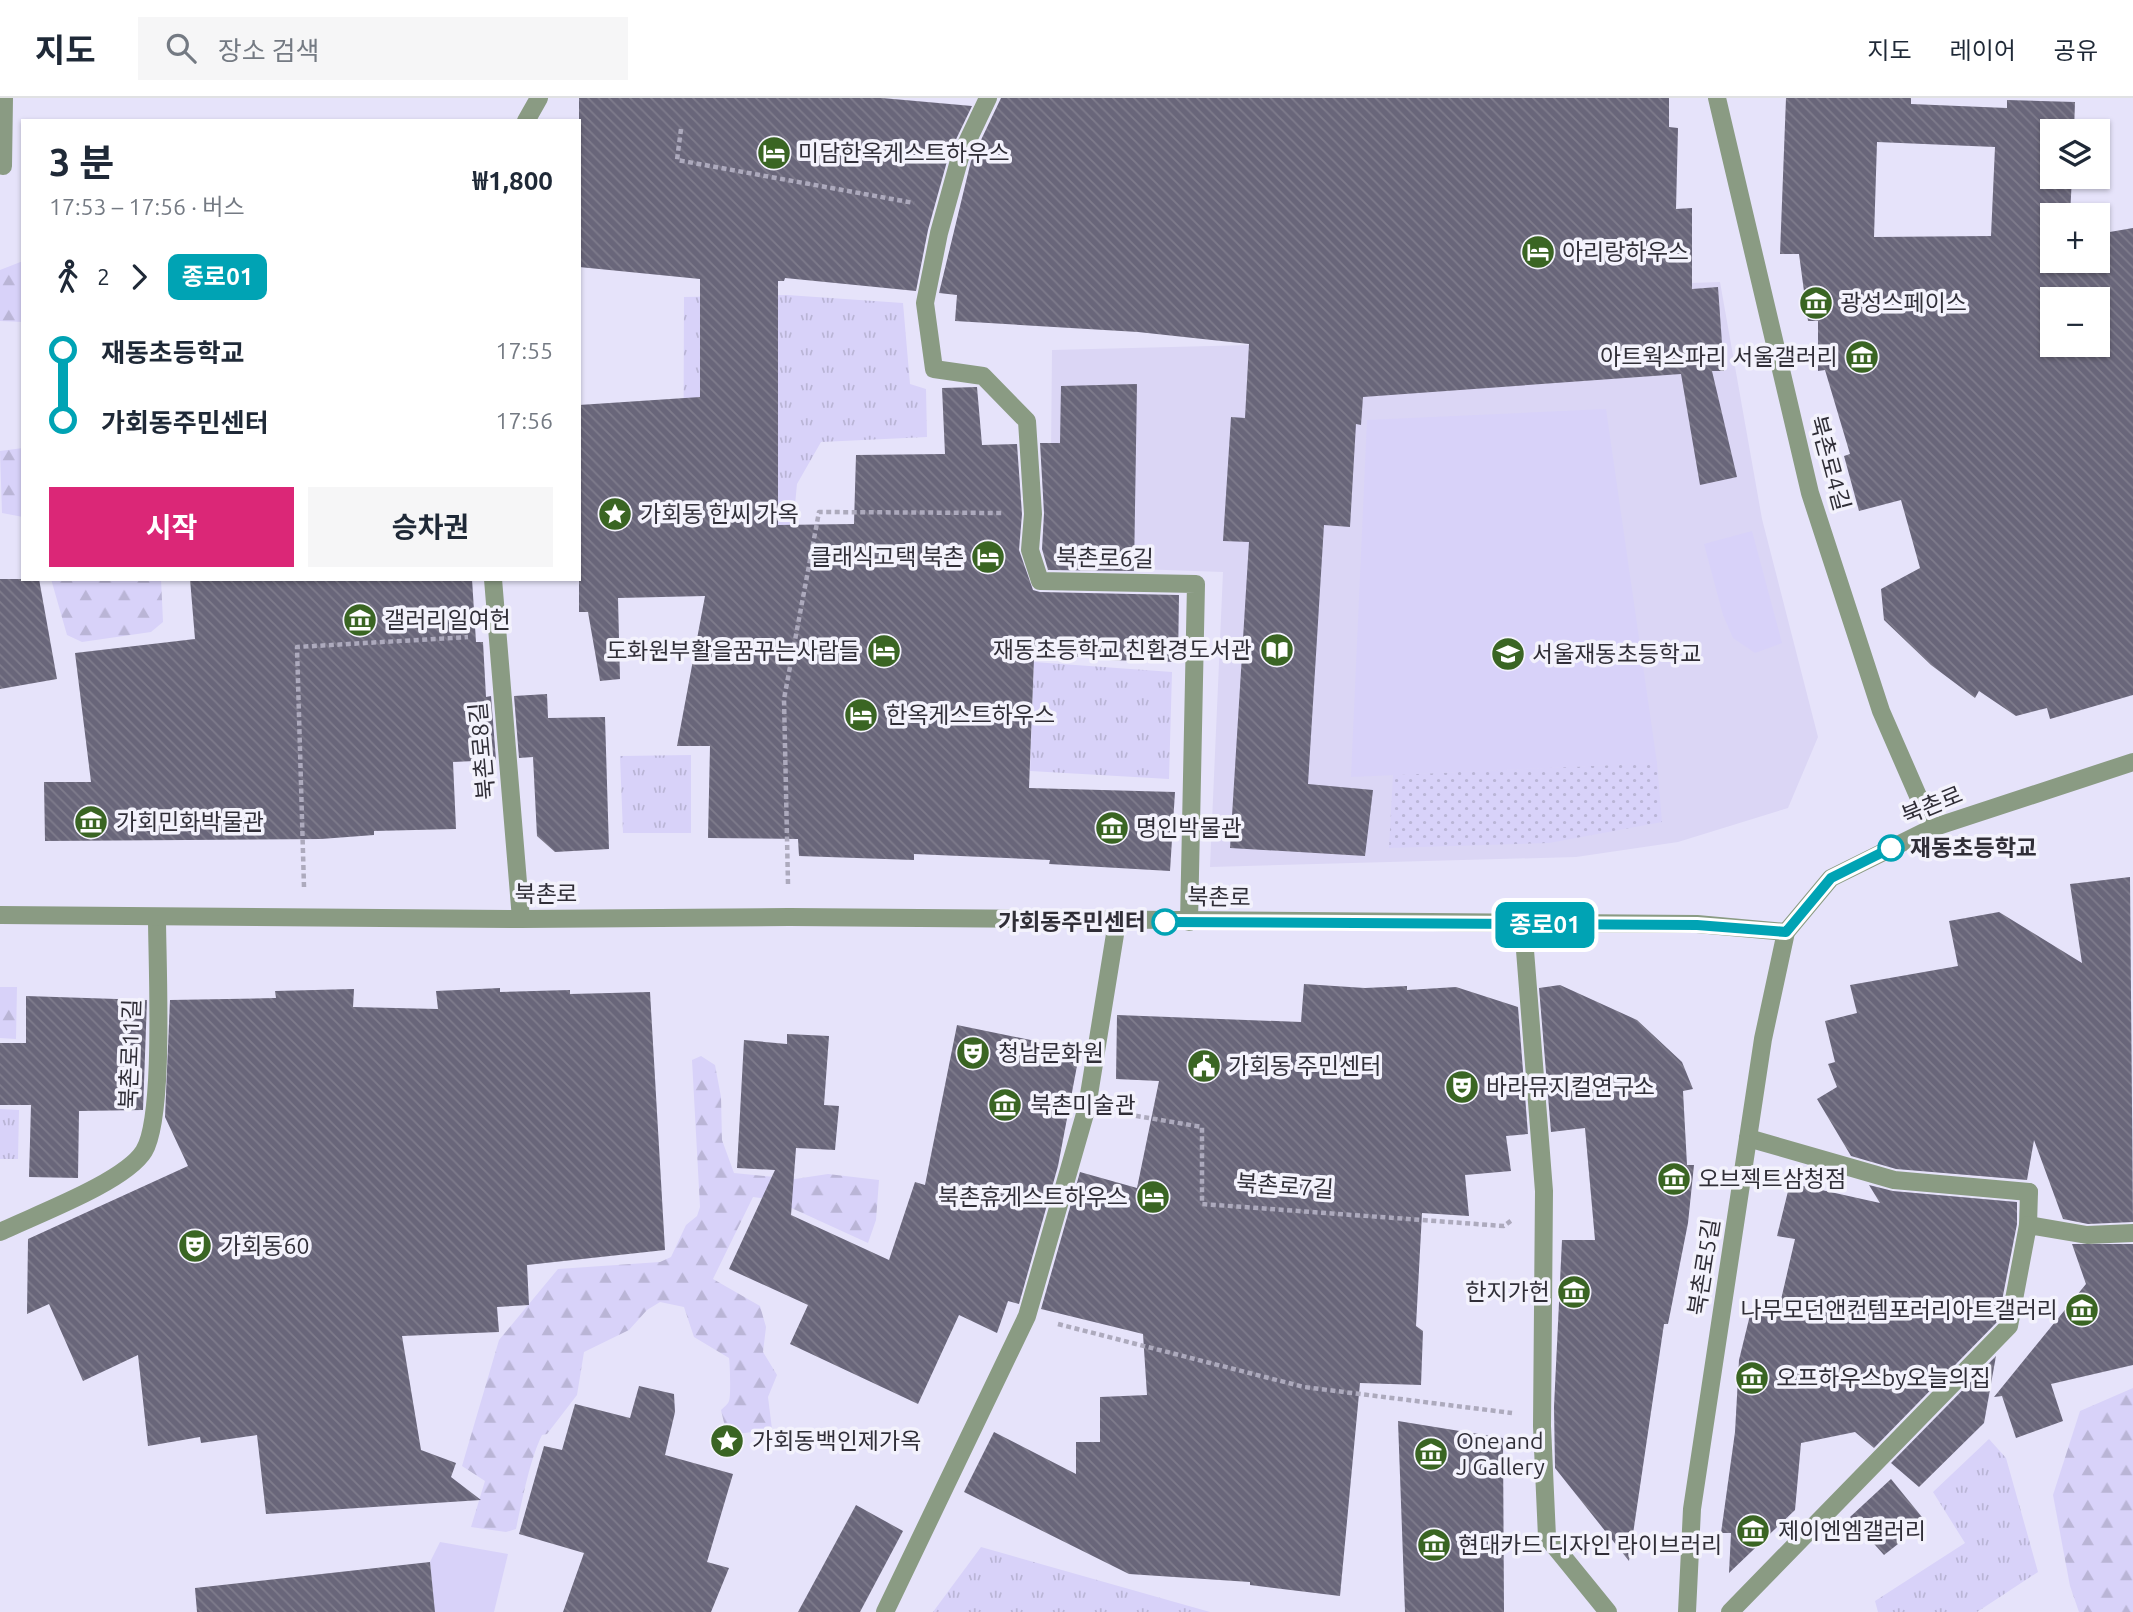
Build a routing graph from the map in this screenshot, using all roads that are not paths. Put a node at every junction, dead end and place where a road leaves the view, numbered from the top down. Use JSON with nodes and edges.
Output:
{"nodes":[{"id":1,"x":4,"y":98,"type":"edge"},
{"id":2,"x":539,"y":98,"type":"edge"},
{"id":3,"x":988,"y":98,"type":"edge"},
{"id":4,"x":1717,"y":98,"type":"edge"},
{"id":5,"x":527,"y":119,"type":"edge"},
{"id":6,"x":3,"y":166,"type":"dead end"},
{"id":7,"x":493,"y":581,"type":"edge"},
{"id":8,"x":2132,"y":766,"type":"edge"},
{"id":9,"x":1932,"y":828,"type":"junction"},
{"id":10,"x":0,"y":915,"type":"edge"},
{"id":11,"x":157,"y":916,"type":"junction"},
{"id":12,"x":521,"y":919,"type":"junction"},
{"id":13,"x":1117,"y":922,"type":"junction"},
{"id":14,"x":1189,"y":922,"type":"junction"},
{"id":15,"x":1523,"y":925,"type":"junction"},
{"id":16,"x":1786,"y":932,"type":"junction"},
{"id":17,"x":1748,"y":1138,"type":"junction"},
{"id":18,"x":2028,"y":1226,"type":"junction"},
{"id":19,"x":0,"y":1232,"type":"edge"},
{"id":20,"x":2133,"y":1233,"type":"edge"},
{"id":21,"x":885,"y":1612,"type":"edge"},
{"id":22,"x":1608,"y":1612,"type":"edge"},
{"id":23,"x":1687,"y":1612,"type":"edge"},
{"id":24,"x":1730,"y":1612,"type":"edge"}],
"edges":[{"from":1,"to":6,"type":"street"},
{"from":2,"to":5,"type":"street"},
{"from":3,"to":14,"type":"street","name":"북촌로6길"},
{"from":4,"to":9,"type":"street","name":"북촌로4길"},
{"from":7,"to":12,"type":"street","name":"북촌로8길"},
{"from":8,"to":9,"type":"street","name":"북촌로"},
{"from":9,"to":16,"type":"street","name":"북촌로"},
{"from":10,"to":11,"type":"street","name":"북촌로"},
{"from":11,"to":12,"type":"street","name":"북촌로"},
{"from":11,"to":19,"type":"street","name":"북촌로11길"},
{"from":12,"to":13,"type":"street","name":"북촌로"},
{"from":13,"to":14,"type":"street","name":"북촌로"},
{"from":13,"to":21,"type":"street"},
{"from":14,"to":15,"type":"street","name":"북촌로"},
{"from":15,"to":16,"type":"street","name":"북촌로"},
{"from":15,"to":22,"type":"street"},
{"from":16,"to":17,"type":"street","name":"북촌로5길"},
{"from":17,"to":18,"type":"street"},
{"from":17,"to":23,"type":"street","name":"북촌로5길"},
{"from":18,"to":20,"type":"street"},
{"from":18,"to":24,"type":"street"}]}
